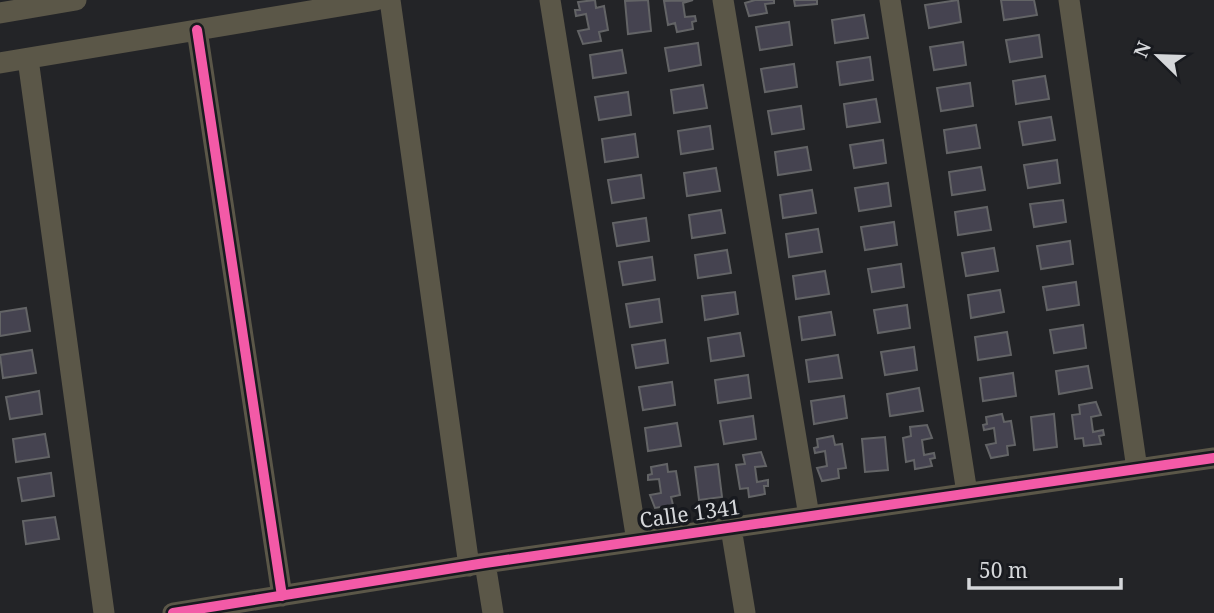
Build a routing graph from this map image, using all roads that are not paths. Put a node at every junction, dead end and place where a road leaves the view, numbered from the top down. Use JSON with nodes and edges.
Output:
{"nodes":[{"id":1,"x":76,"y":0,"type":"edge"},
{"id":2,"x":376,"y":0,"type":"edge"},
{"id":3,"x":390,"y":0,"type":"edge"},
{"id":4,"x":550,"y":0,"type":"edge"},
{"id":5,"x":723,"y":0,"type":"edge"},
{"id":6,"x":890,"y":0,"type":"edge"},
{"id":7,"x":1069,"y":0,"type":"edge"},
{"id":8,"x":0,"y":13,"type":"edge"},
{"id":9,"x":197,"y":30,"type":"junction"},
{"id":10,"x":28,"y":59,"type":"junction"},
{"id":11,"x":0,"y":63,"type":"edge"},
{"id":12,"x":1214,"y":458,"type":"edge"},
{"id":13,"x":1137,"y":469,"type":"junction"},
{"id":14,"x":967,"y":494,"type":"junction"},
{"id":15,"x":809,"y":516,"type":"junction"},
{"id":16,"x":731,"y":528,"type":"junction"},
{"id":17,"x":637,"y":541,"type":"junction"},
{"id":18,"x":477,"y":564,"type":"junction"},
{"id":19,"x":282,"y":596,"type":"junction"},
{"id":20,"x":229,"y":609,"type":"edge"},
{"id":21,"x":104,"y":613,"type":"edge"},
{"id":22,"x":173,"y":613,"type":"edge"},
{"id":23,"x":493,"y":613,"type":"edge"},
{"id":24,"x":744,"y":613,"type":"edge"}],
"edges":[{"from":1,"to":8,"type":"street"},
{"from":2,"to":9,"type":"street"},
{"from":3,"to":18,"type":"street"},
{"from":4,"to":17,"type":"street"},
{"from":5,"to":15,"type":"street"},
{"from":6,"to":14,"type":"street"},
{"from":7,"to":13,"type":"street"},
{"from":9,"to":10,"type":"street"},
{"from":9,"to":19,"type":"street"},
{"from":10,"to":11,"type":"street"},
{"from":10,"to":21,"type":"street"},
{"from":12,"to":13,"type":"street","name":"Calle 1341"},
{"from":13,"to":14,"type":"street","name":"Calle 1341"},
{"from":14,"to":15,"type":"street","name":"Calle 1341"},
{"from":15,"to":16,"type":"street","name":"Calle 1341"},
{"from":16,"to":17,"type":"street","name":"Calle 1341"},
{"from":16,"to":24,"type":"street"},
{"from":17,"to":18,"type":"street","name":"Calle 1341"},
{"from":18,"to":19,"type":"street","name":"Calle 1341"},
{"from":18,"to":23,"type":"street"},
{"from":19,"to":20,"type":"street","name":"Calle 1341"},
{"from":20,"to":22,"type":"street","name":"Calle 1341"}]}
